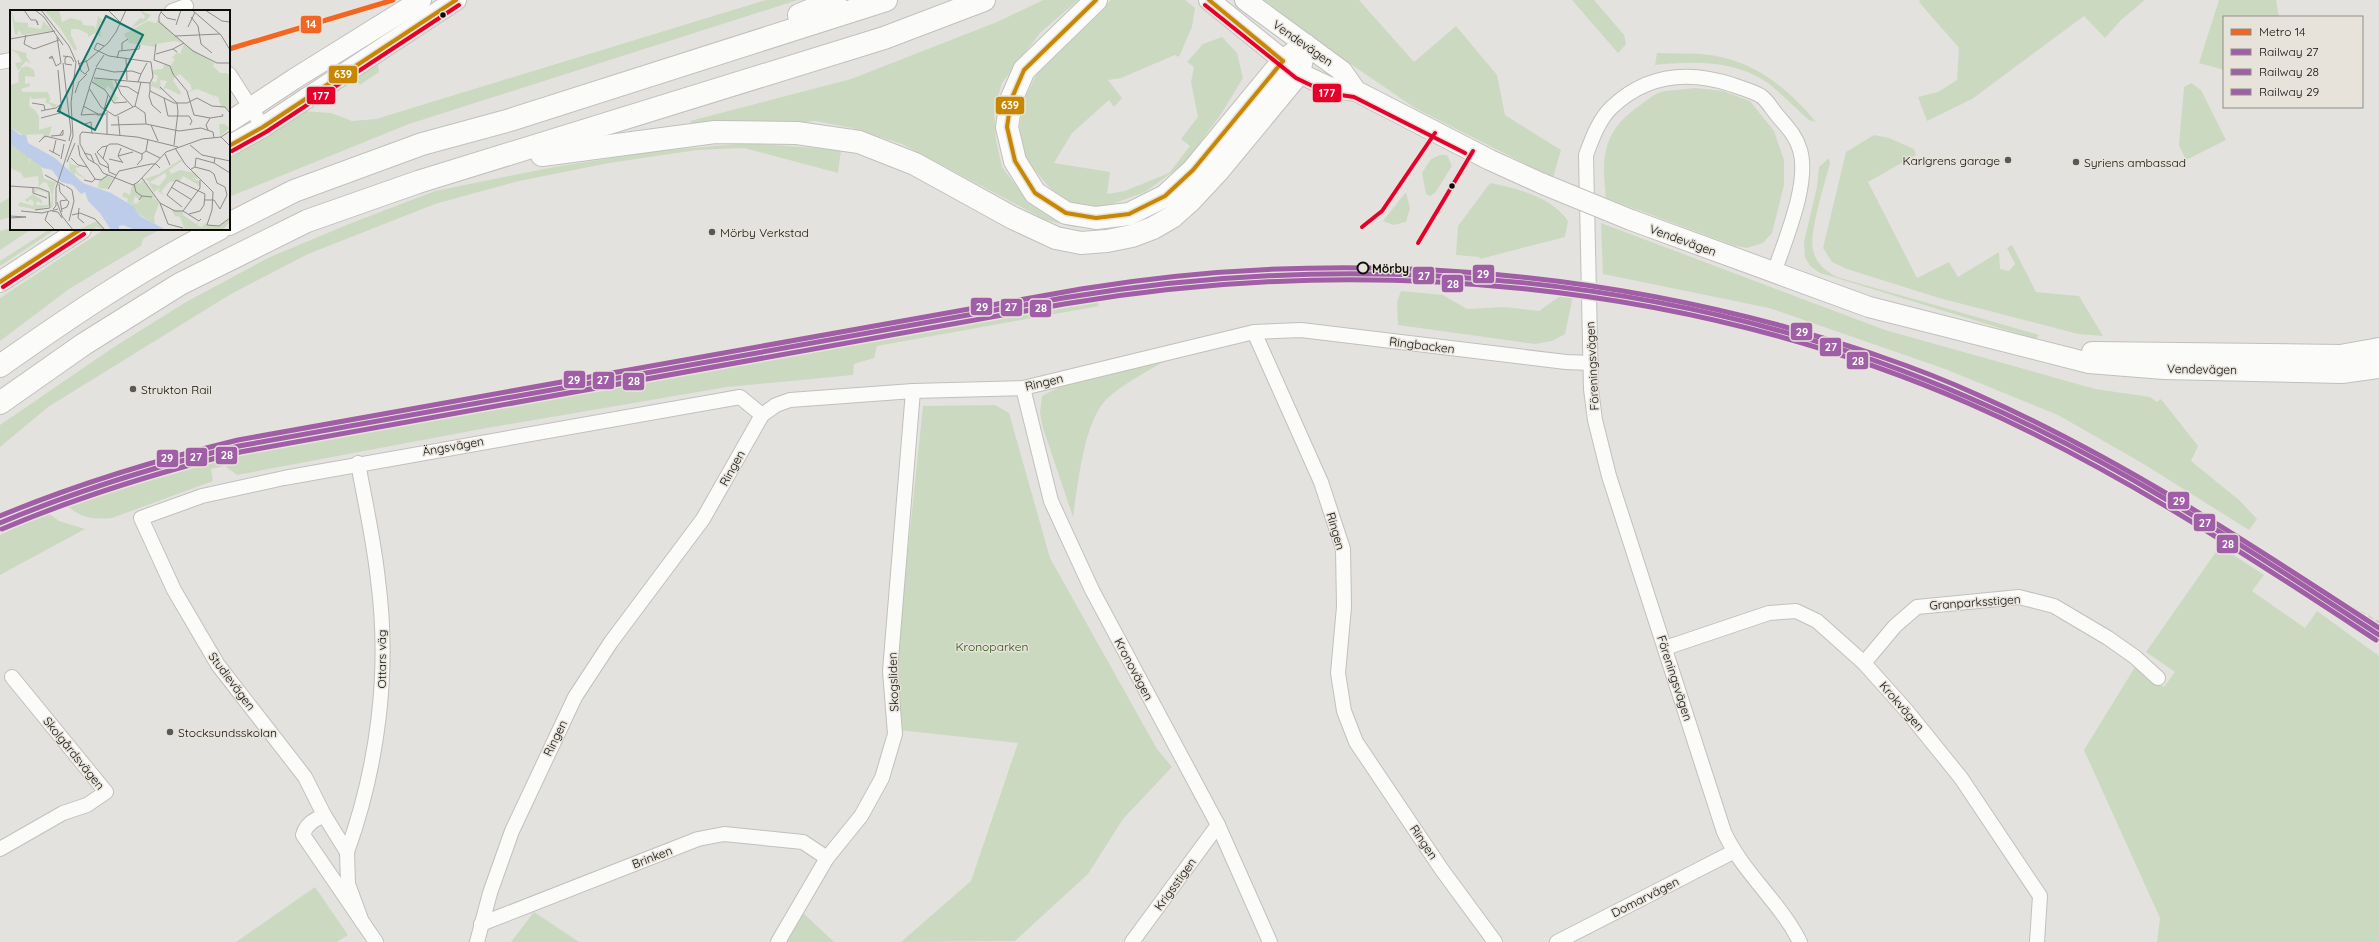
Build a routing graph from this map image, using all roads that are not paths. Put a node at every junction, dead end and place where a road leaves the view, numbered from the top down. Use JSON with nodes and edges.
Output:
{"nodes":[{"id":1,"x":421,"y":0,"type":"edge"},
{"id":2,"x":456,"y":0,"type":"edge"},
{"id":3,"x":835,"y":0,"type":"edge"},
{"id":4,"x":886,"y":0,"type":"edge"},
{"id":5,"x":984,"y":0,"type":"edge"},
{"id":6,"x":1096,"y":0,"type":"edge"},
{"id":7,"x":1209,"y":0,"type":"edge"},
{"id":8,"x":1245,"y":0,"type":"edge"},
{"id":9,"x":764,"y":40,"type":"junction"},
{"id":10,"x":1305,"y":45,"type":"junction"},
{"id":11,"x":10,"y":60,"type":"edge"},
{"id":12,"x":0,"y":62,"type":"edge"},
{"id":13,"x":1291,"y":67,"type":"junction"},
{"id":14,"x":230,"y":76,"type":"edge"},
{"id":15,"x":1356,"y":91,"type":"junction"},
{"id":16,"x":250,"y":108,"type":"junction"},
{"id":17,"x":230,"y":121,"type":"edge"},
{"id":18,"x":263,"y":127,"type":"junction"},
{"id":19,"x":230,"y":145,"type":"edge"},
{"id":20,"x":480,"y":163,"type":"junction"},
{"id":21,"x":230,"y":223,"type":"edge"},
{"id":22,"x":79,"y":230,"type":"edge"},
{"id":23,"x":217,"y":230,"type":"edge"},
{"id":24,"x":1774,"y":273,"type":"junction"},
{"id":25,"x":0,"y":282,"type":"edge"},
{"id":26,"x":1254,"y":332,"type":"junction"},
{"id":27,"x":2026,"y":347,"type":"junction"},
{"id":28,"x":2379,"y":348,"type":"edge"},
{"id":29,"x":1591,"y":363,"type":"junction"},
{"id":30,"x":0,"y":366,"type":"edge"},
{"id":31,"x":2379,"y":368,"type":"edge"},
{"id":32,"x":1024,"y":388,"type":"junction"},
{"id":33,"x":913,"y":391,"type":"junction"},
{"id":34,"x":0,"y":403,"type":"edge"},
{"id":35,"x":762,"y":415,"type":"junction"},
{"id":36,"x":358,"y":463,"type":"junction"},
{"id":37,"x":141,"y":518,"type":"joint"},
{"id":38,"x":1665,"y":648,"type":"junction"},
{"id":39,"x":1864,"y":663,"type":"junction"},
{"id":40,"x":12,"y":677,"type":"dead end"},
{"id":41,"x":2158,"y":678,"type":"dead end"},
{"id":42,"x":324,"y":815,"type":"junction"},
{"id":43,"x":1218,"y":825,"type":"junction"},
{"id":44,"x":0,"y":849,"type":"edge"},
{"id":45,"x":347,"y":852,"type":"junction"},
{"id":46,"x":1733,"y":852,"type":"junction"},
{"id":47,"x":827,"y":858,"type":"junction"},
{"id":48,"x":362,"y":922,"type":"junction"},
{"id":49,"x":481,"y":924,"type":"junction"},
{"id":50,"x":376,"y":942,"type":"edge"},
{"id":51,"x":477,"y":942,"type":"edge"},
{"id":52,"x":778,"y":942,"type":"edge"},
{"id":53,"x":1132,"y":942,"type":"edge"},
{"id":54,"x":1270,"y":942,"type":"edge"},
{"id":55,"x":1495,"y":942,"type":"edge"},
{"id":56,"x":1556,"y":942,"type":"edge"},
{"id":57,"x":1800,"y":942,"type":"edge"},
{"id":58,"x":2037,"y":942,"type":"edge"}],
"edges":[{"from":1,"to":16,"type":"street"},
{"from":2,"to":18,"type":"street"},
{"from":3,"to":9,"type":"highway"},
{"from":4,"to":9,"type":"highway"},
{"from":5,"to":20,"type":"highway"},
{"from":6,"to":13,"type":"highway"},
{"from":7,"to":13,"type":"street","name":"Vendevägen"},
{"from":8,"to":10,"type":"street","name":"Vendevägen"},
{"from":9,"to":21,"type":"highway"},
{"from":10,"to":13,"type":"highway"},
{"from":10,"to":15,"type":"street","name":"Vendevägen"},
{"from":11,"to":12,"type":"street"},
{"from":13,"to":15,"type":"street","name":"Vendevägen"},
{"from":13,"to":20,"type":"highway"},
{"from":14,"to":16,"type":"street"},
{"from":15,"to":24,"type":"street","name":"Vendevägen","bridge":true},
{"from":16,"to":17,"type":"street"},
{"from":16,"to":18,"type":"street"},
{"from":18,"to":19,"type":"street"},
{"from":20,"to":34,"type":"highway"},
{"from":22,"to":25,"type":"street"},
{"from":23,"to":30,"type":"highway"},
{"from":24,"to":27,"type":"street","name":"Vendevägen"},
{"from":24,"to":29,"type":"street","name":"Föreningsvägen"},
{"from":26,"to":29,"type":"street","name":"Ringbacken"},
{"from":26,"to":32,"type":"street","name":"Ringen"},
{"from":26,"to":55,"type":"street","name":"Ringen"},
{"from":27,"to":28,"type":"street","name":"Vendevägen"},
{"from":27,"to":31,"type":"street","name":"Vendevägen"},
{"from":29,"to":38,"type":"street","name":"Föreningsvägen"},
{"from":32,"to":33,"type":"street","name":"Ringen"},
{"from":32,"to":43,"type":"street","name":"Kronovägen"},
{"from":33,"to":35,"type":"street","name":"Ringen"},
{"from":33,"to":47,"type":"street","name":"Skogsliden"},
{"from":35,"to":36,"type":"street","name":"Ängsvägen"},
{"from":35,"to":49,"type":"street","name":"Ringen"},
{"from":36,"to":37,"type":"street","name":"Ängsvägen"},
{"from":36,"to":45,"type":"street","name":"Ottars väg"},
{"from":37,"to":42,"type":"street","name":"Studievägen"},
{"from":38,"to":39,"type":"street","name":"Krokvägen"},
{"from":38,"to":46,"type":"street","name":"Föreningsvägen"},
{"from":39,"to":41,"type":"street","name":"Granparksstigen"},
{"from":39,"to":58,"type":"street","name":"Krokvägen"},
{"from":40,"to":44,"type":"street","name":"Skolgårdsvägen"},
{"from":42,"to":45,"type":"street","name":"Studievägen"},
{"from":42,"to":48,"type":"street"},
{"from":43,"to":53,"type":"street","name":"Krigsstigen"},
{"from":43,"to":54,"type":"street","name":"Kronovägen"},
{"from":45,"to":48,"type":"street"},
{"from":46,"to":56,"type":"street","name":"Domarvägen"},
{"from":46,"to":57,"type":"street","name":"Föreningsvägen"},
{"from":47,"to":49,"type":"street","name":"Brinken"},
{"from":47,"to":52,"type":"street","name":"Skogsliden"},
{"from":48,"to":50,"type":"street"},
{"from":49,"to":51,"type":"street","name":"Ringen"}]}
